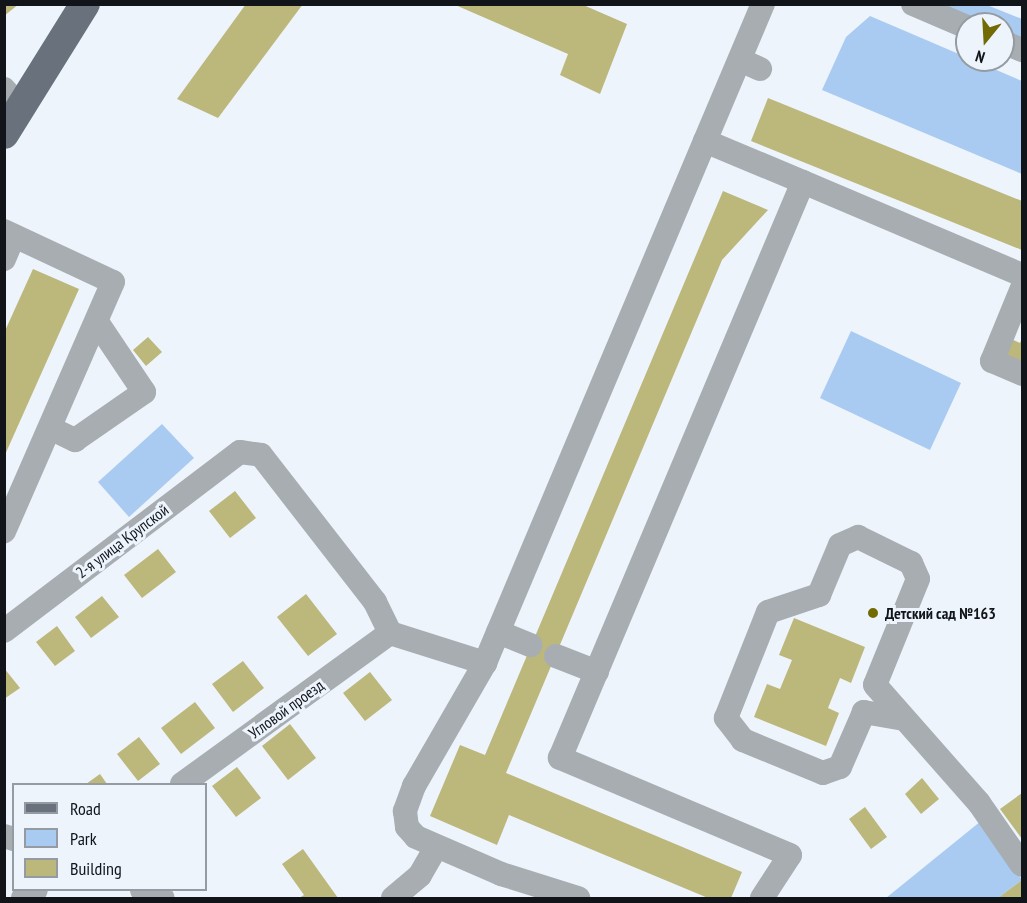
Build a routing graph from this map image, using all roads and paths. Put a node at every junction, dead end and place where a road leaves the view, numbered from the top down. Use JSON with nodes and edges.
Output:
{"nodes":[{"id":1,"x":85,"y":4,"type":"edge"},
{"id":2,"x":763,"y":4,"type":"edge"},
{"id":3,"x":913,"y":4,"type":"edge"},
{"id":4,"x":955,"y":22,"type":"edge"},
{"id":5,"x":13,"y":98,"type":"edge"},
{"id":6,"x":4,"y":134,"type":"edge"},
{"id":7,"x":705,"y":141,"type":"junction"},
{"id":8,"x":803,"y":182,"type":"junction"},
{"id":9,"x":10,"y":234,"type":"edge"},
{"id":10,"x":4,"y":259,"type":"edge"},
{"id":11,"x":1023,"y":274,"type":"edge"},
{"id":12,"x":1023,"y":288,"type":"edge"},
{"id":13,"x":97,"y":322,"type":"junction"},
{"id":14,"x":1023,"y":374,"type":"edge"},
{"id":15,"x":50,"y":428,"type":"junction"},
{"id":16,"x":4,"y":531,"type":"edge"},
{"id":17,"x":4,"y":631,"type":"edge"},
{"id":18,"x":498,"y":632,"type":"junction"},
{"id":19,"x":390,"y":633,"type":"junction"},
{"id":20,"x":531,"y":645,"type":"dead end"},
{"id":21,"x":556,"y":656,"type":"dead end"},
{"id":22,"x":485,"y":663,"type":"junction"},
{"id":23,"x":597,"y":672,"type":"junction"},
{"id":24,"x":875,"y":685,"type":"junction"},
{"id":25,"x":864,"y":712,"type":"junction"},
{"id":26,"x":904,"y":719,"type":"junction"},
{"id":27,"x":183,"y":783,"type":"edge"},
{"id":28,"x":436,"y":847,"type":"junction"},
{"id":29,"x":1023,"y":865,"type":"edge"},
{"id":30,"x":145,"y":891,"type":"edge"},
{"id":31,"x":163,"y":898,"type":"edge"},
{"id":32,"x":393,"y":898,"type":"edge"},
{"id":33,"x":578,"y":898,"type":"edge"},
{"id":34,"x":762,"y":898,"type":"edge"}],
"edges":[{"from":1,"to":5,"type":"main road"},
{"from":2,"to":7,"type":"street"},
{"from":3,"to":4,"type":"street"},
{"from":5,"to":6,"type":"main road"},
{"from":7,"to":8,"type":"street"},
{"from":7,"to":18,"type":"street"},
{"from":8,"to":11,"type":"street"},
{"from":8,"to":23,"type":"street"},
{"from":9,"to":10,"type":"street"},
{"from":9,"to":13,"type":"street"},
{"from":12,"to":14,"type":"street"},
{"from":13,"to":15,"type":"street"},
{"from":13,"to":15,"type":"street"},
{"from":15,"to":16,"type":"street"},
{"from":17,"to":19,"type":"street","name":"2-я улица Крупской"},
{"from":18,"to":20,"type":"street"},
{"from":18,"to":22,"type":"street"},
{"from":19,"to":22,"type":"street"},
{"from":19,"to":27,"type":"street","name":"Угловой проезд"},
{"from":21,"to":23,"type":"street"},
{"from":22,"to":28,"type":"street"},
{"from":23,"to":34,"type":"street"},
{"from":24,"to":25,"type":"street"},
{"from":24,"to":25,"type":"street"},
{"from":24,"to":26,"type":"street"},
{"from":25,"to":26,"type":"street"},
{"from":26,"to":29,"type":"street"},
{"from":28,"to":32,"type":"street"},
{"from":28,"to":33,"type":"street"},
{"from":30,"to":31,"type":"street"}]}
